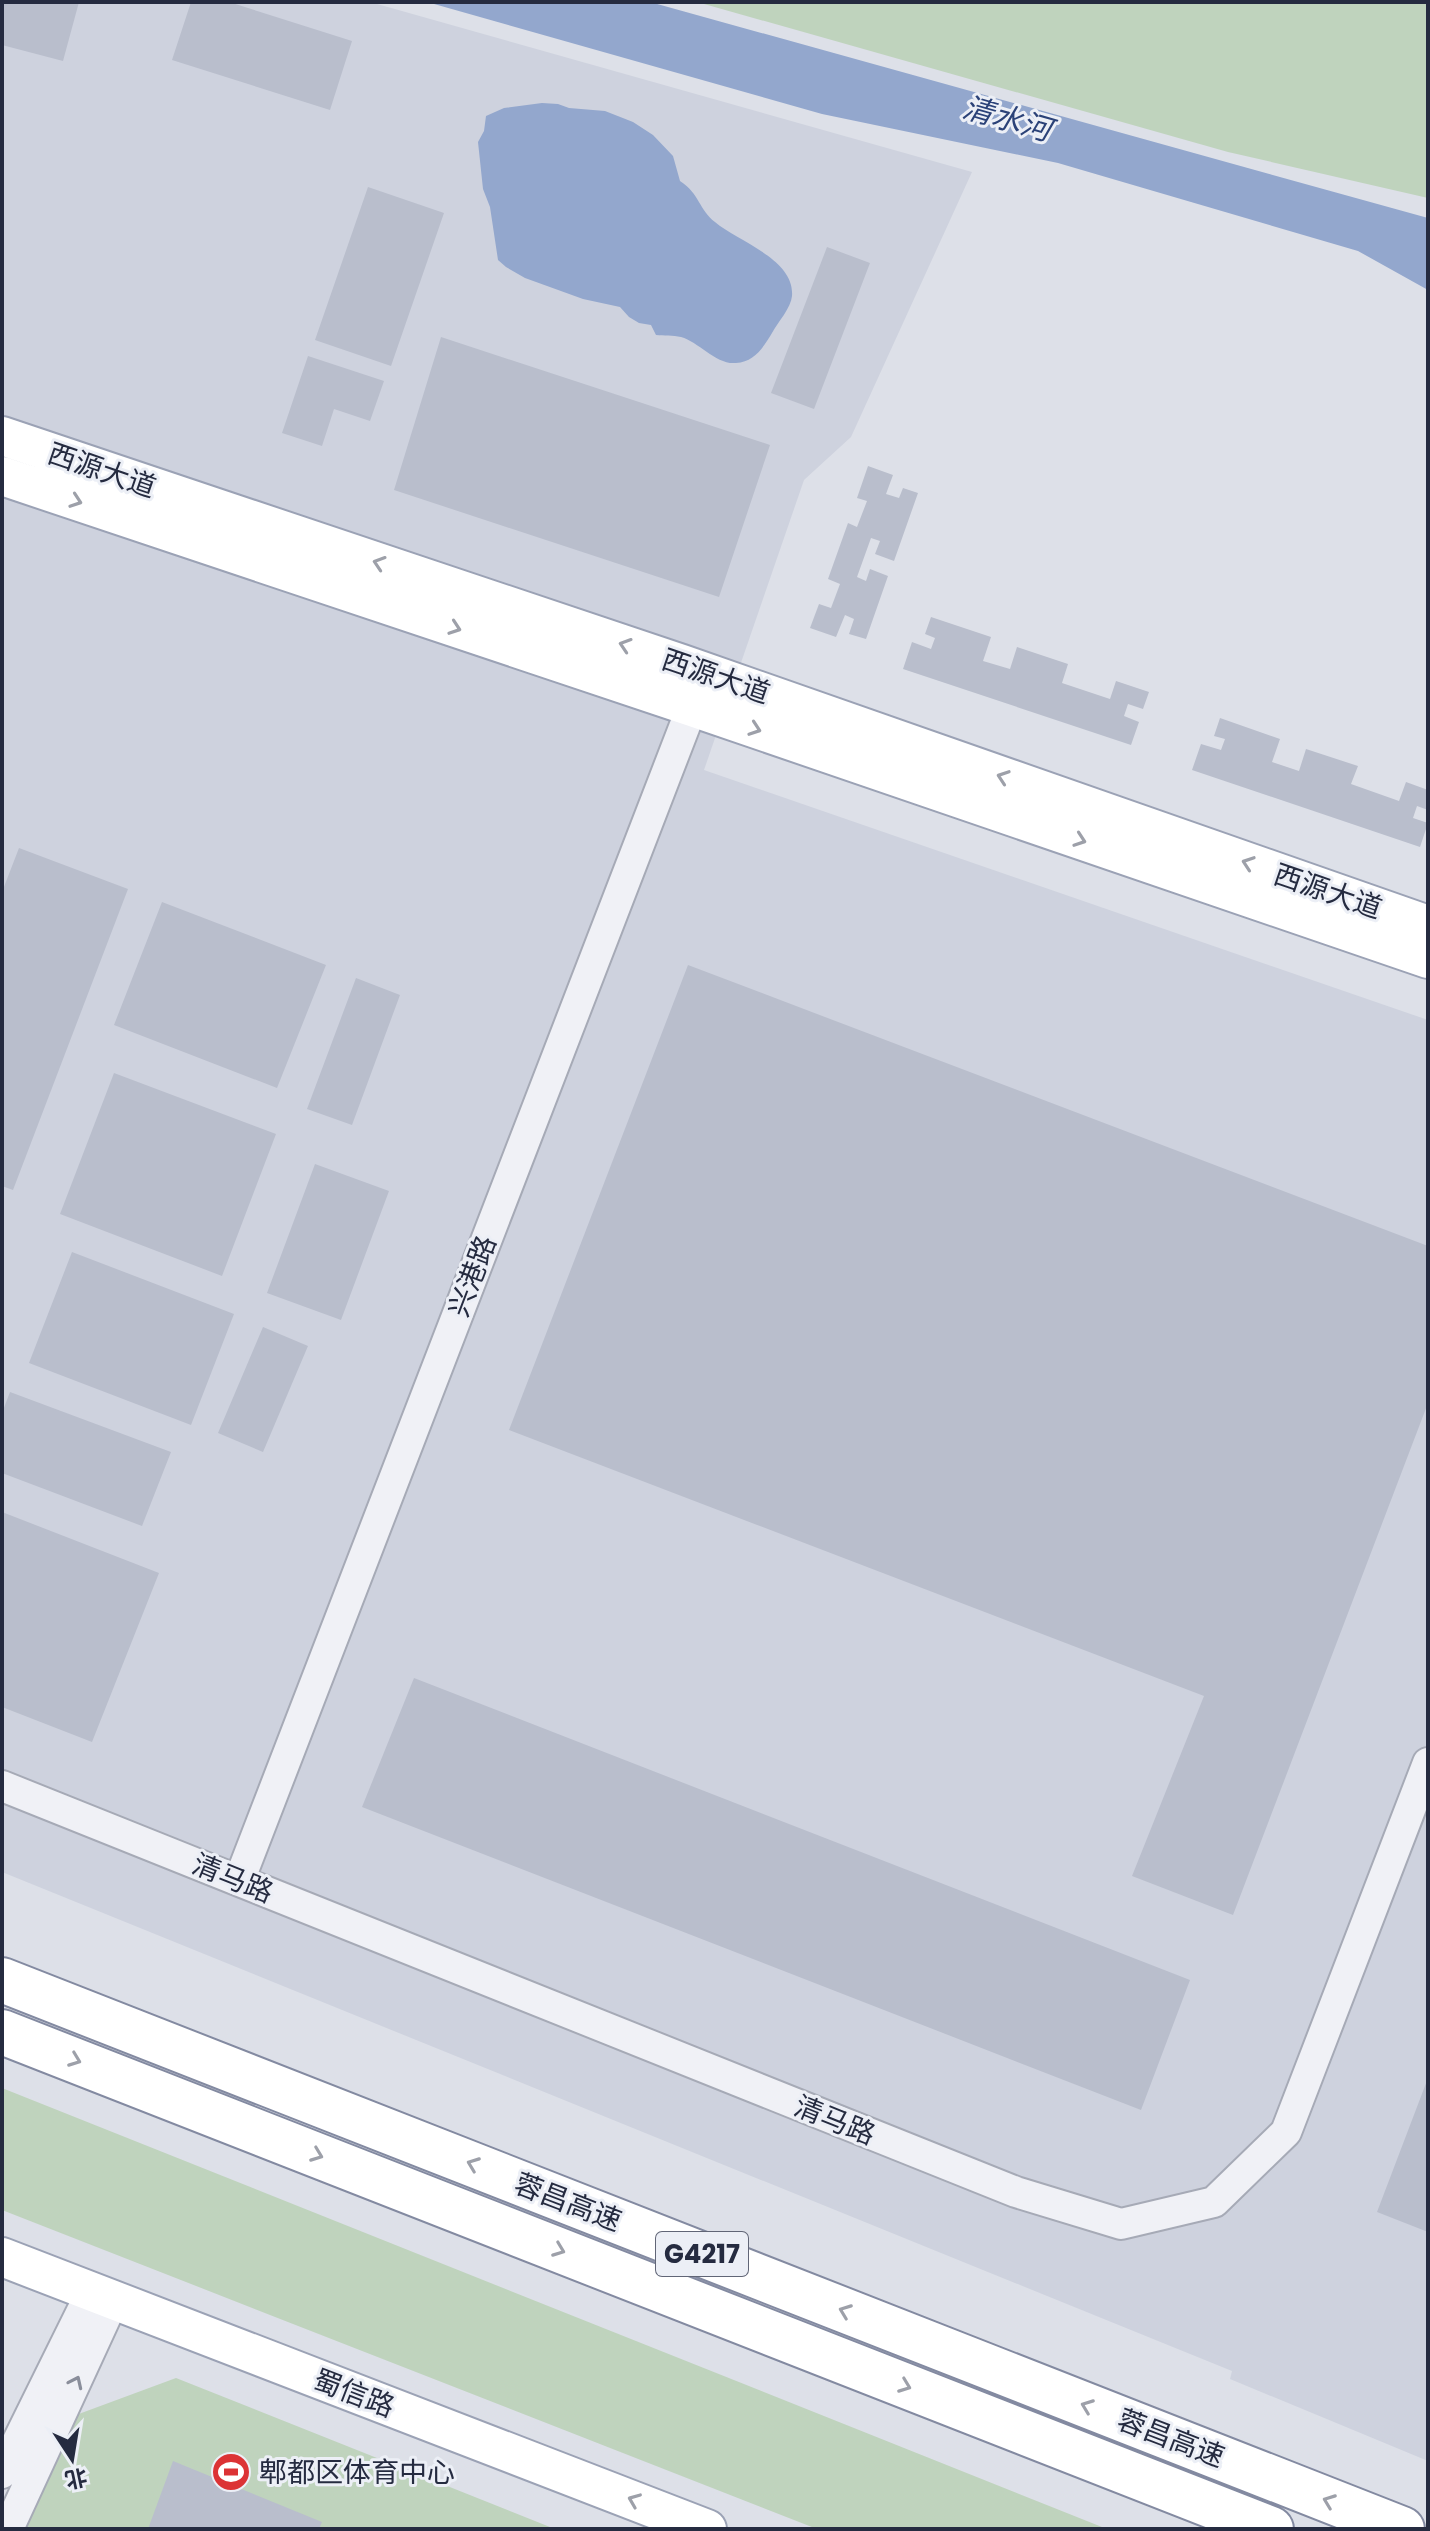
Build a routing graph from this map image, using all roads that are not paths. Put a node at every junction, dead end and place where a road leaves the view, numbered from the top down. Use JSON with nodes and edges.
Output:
{"nodes":[{"id":1,"x":2,"y":436,"type":"edge"},
{"id":2,"x":2,"y":476,"type":"edge"},
{"id":3,"x":705,"y":672,"type":"junction"},
{"id":4,"x":692,"y":707,"type":"junction"},
{"id":5,"x":1428,"y":925,"type":"edge"},
{"id":6,"x":1428,"y":959,"type":"edge"},
{"id":7,"x":1428,"y":1763,"type":"edge"},
{"id":8,"x":2,"y":1786,"type":"edge"},
{"id":9,"x":239,"y":1881,"type":"junction"},
{"id":10,"x":2,"y":1980,"type":"edge"},
{"id":11,"x":2,"y":2032,"type":"edge"},
{"id":12,"x":2,"y":2257,"type":"edge"},
{"id":13,"x":2,"y":2281,"type":"edge"},
{"id":14,"x":97,"y":2307,"type":"junction"},
{"id":15,"x":2,"y":2473,"type":"edge"},
{"id":16,"x":8,"y":2529,"type":"edge"},
{"id":17,"x":636,"y":2529,"type":"edge"},
{"id":18,"x":707,"y":2529,"type":"edge"},
{"id":19,"x":1271,"y":2529,"type":"edge"},
{"id":20,"x":1402,"y":2529,"type":"edge"}],
"edges":[{"from":3,"to":1,"type":"main road","name":"西源大道","one_way":true},
{"from":2,"to":4,"type":"main road","name":"西源大道","one_way":true},
{"from":3,"to":4,"type":"street","name":"兴港路"},
{"from":5,"to":3,"type":"main road","name":"西源大道","one_way":true},
{"from":4,"to":6,"type":"main road","name":"西源大道","one_way":true},
{"from":4,"to":9,"type":"street","name":"兴港路"},
{"from":7,"to":9,"type":"street","name":"清马路"},
{"from":8,"to":9,"type":"street","name":"清马路"},
{"from":20,"to":10,"type":"highway","name":"蓉昌高速","number":"G4217","one_way":true},
{"from":11,"to":19,"type":"highway","name":"蓉昌高速","number":"G4217","one_way":true},
{"from":12,"to":14,"type":"main road","name":"蜀信路"},
{"from":13,"to":14,"type":"main road","name":"蜀信路"},
{"from":14,"to":15,"type":"street"},
{"from":16,"to":14,"type":"street","one_way":true},
{"from":14,"to":17,"type":"main road","name":"蜀信路"},
{"from":18,"to":14,"type":"main road","name":"蜀信路","one_way":true}]}
